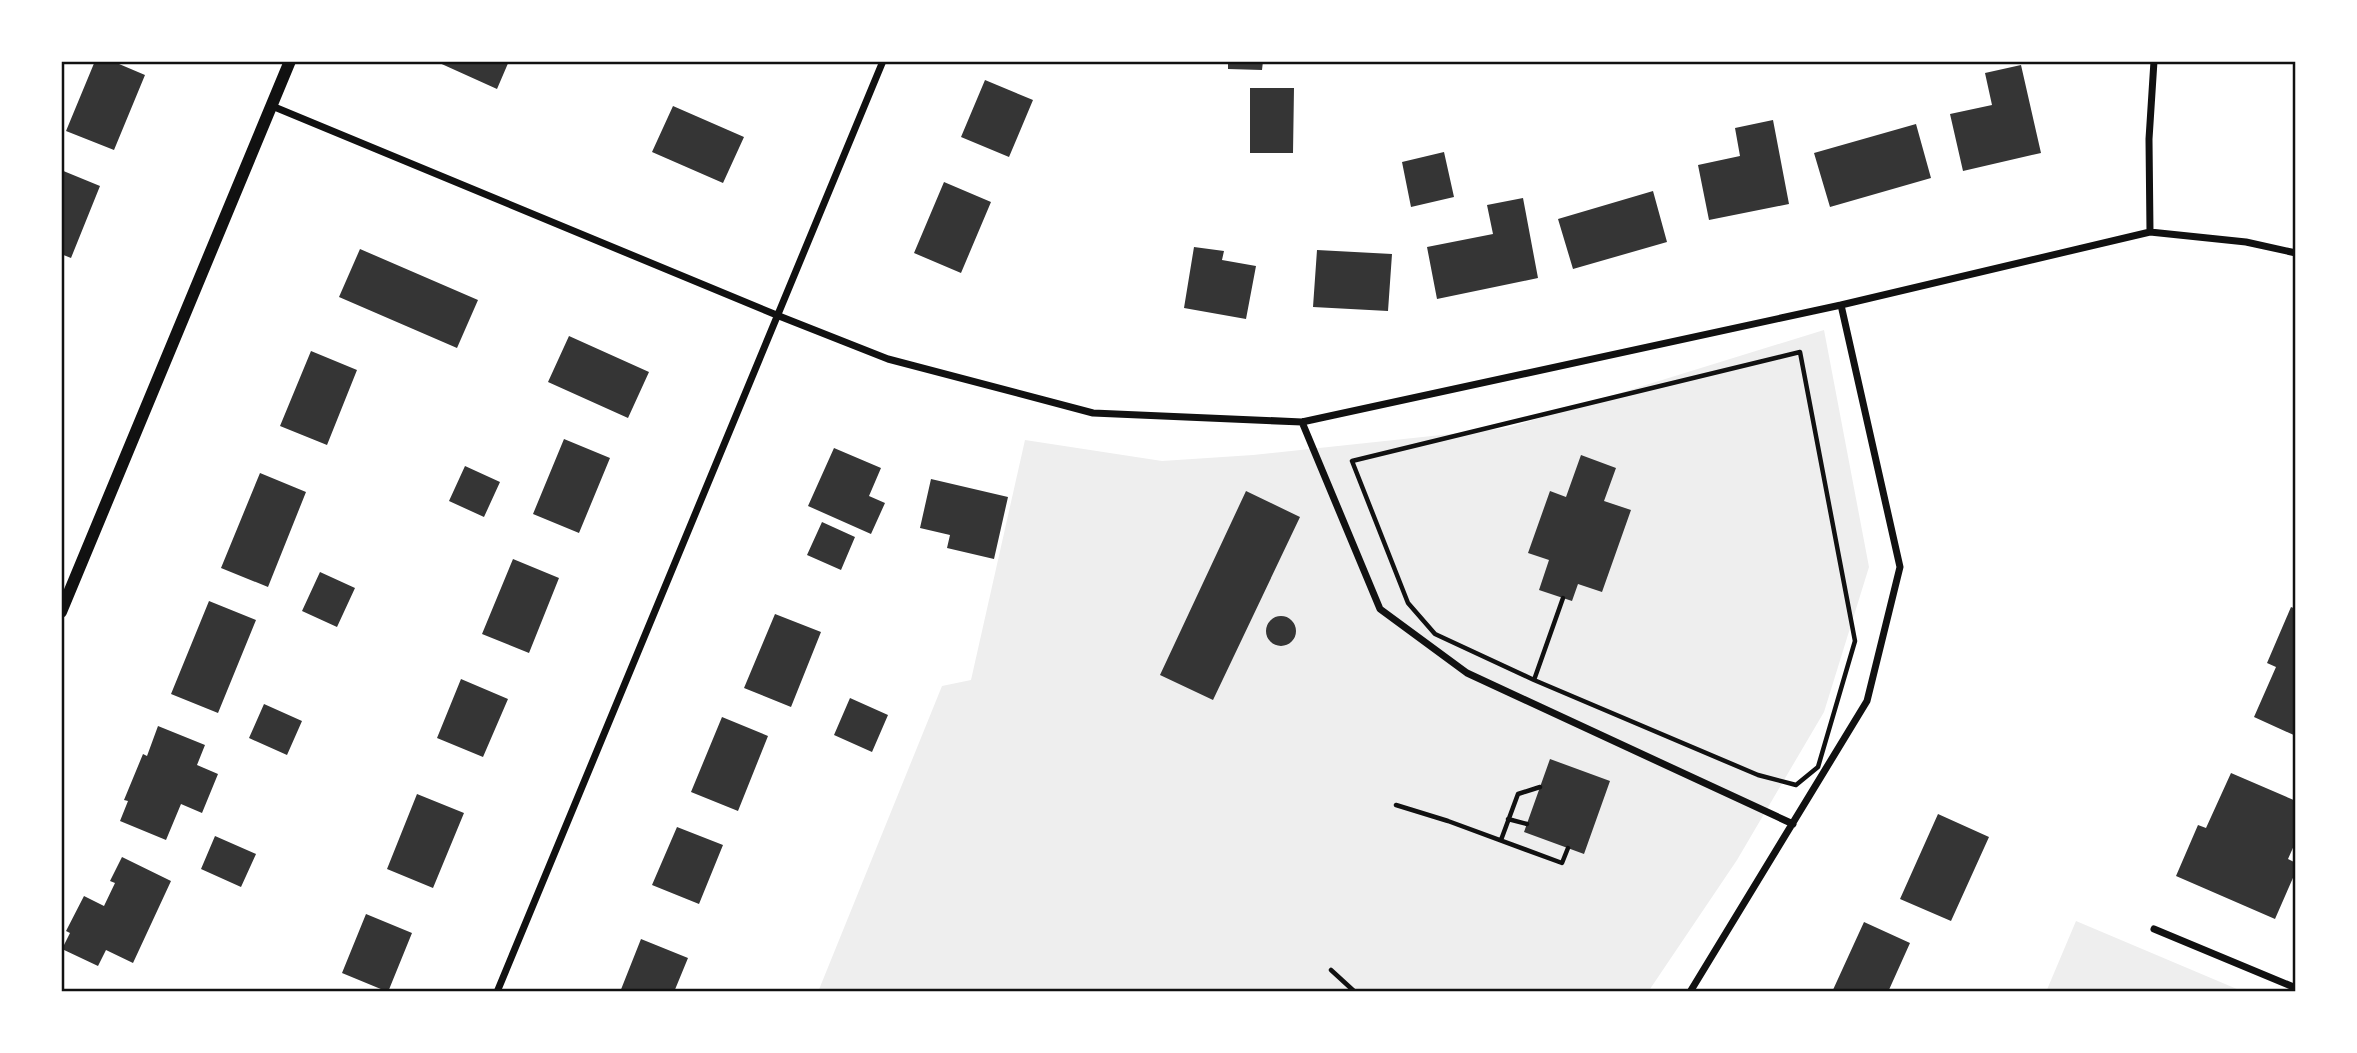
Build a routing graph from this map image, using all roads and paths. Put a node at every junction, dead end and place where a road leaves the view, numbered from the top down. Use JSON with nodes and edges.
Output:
{"nodes":[{"id":1,"x":290,"y":61,"type":"edge"},
{"id":2,"x":883,"y":61,"type":"edge"},
{"id":3,"x":2154,"y":61,"type":"edge"},
{"id":4,"x":272,"y":106,"type":"junction"},
{"id":5,"x":2150,"y":232,"type":"junction"},
{"id":6,"x":2296,"y":253,"type":"edge"},
{"id":7,"x":1841,"y":305,"type":"junction"},
{"id":8,"x":779,"y":316,"type":"junction"},
{"id":9,"x":1302,"y":422,"type":"junction"},
{"id":10,"x":1563,"y":598,"type":"dead end"},
{"id":11,"x":61,"y":612,"type":"edge"},
{"id":12,"x":1534,"y":680,"type":"junction"},
{"id":13,"x":1540,"y":787,"type":"dead end"},
{"id":14,"x":1396,"y":805,"type":"dead end"},
{"id":15,"x":1508,"y":819,"type":"junction"},
{"id":16,"x":1527,"y":824,"type":"dead end"},
{"id":17,"x":1793,"y":824,"type":"junction"},
{"id":18,"x":1501,"y":840,"type":"junction"},
{"id":19,"x":1568,"y":848,"type":"dead end"},
{"id":20,"x":2154,"y":929,"type":"dead end"},
{"id":21,"x":1331,"y":970,"type":"dead end"},
{"id":22,"x":2296,"y":988,"type":"edge"},
{"id":23,"x":497,"y":992,"type":"edge"},
{"id":24,"x":1355,"y":992,"type":"edge"},
{"id":25,"x":1690,"y":992,"type":"edge"}],
"edges":[{"from":1,"to":4,"type":"street"},
{"from":2,"to":8,"type":"street"},
{"from":3,"to":5,"type":"street"},
{"from":4,"to":8,"type":"street"},
{"from":4,"to":11,"type":"street"},
{"from":5,"to":6,"type":"street"},
{"from":5,"to":7,"type":"street"},
{"from":7,"to":9,"type":"street"},
{"from":7,"to":17,"type":"street"},
{"from":8,"to":9,"type":"street"},
{"from":8,"to":23,"type":"street"},
{"from":9,"to":17,"type":"street"},
{"from":10,"to":12,"type":"path"},
{"from":12,"to":12,"type":"path"},
{"from":13,"to":15,"type":"path"},
{"from":14,"to":18,"type":"path"},
{"from":15,"to":16,"type":"path"},
{"from":15,"to":18,"type":"path"},
{"from":17,"to":25,"type":"street"},
{"from":18,"to":19,"type":"path"},
{"from":20,"to":22,"type":"street"},
{"from":21,"to":24,"type":"path"}]}
